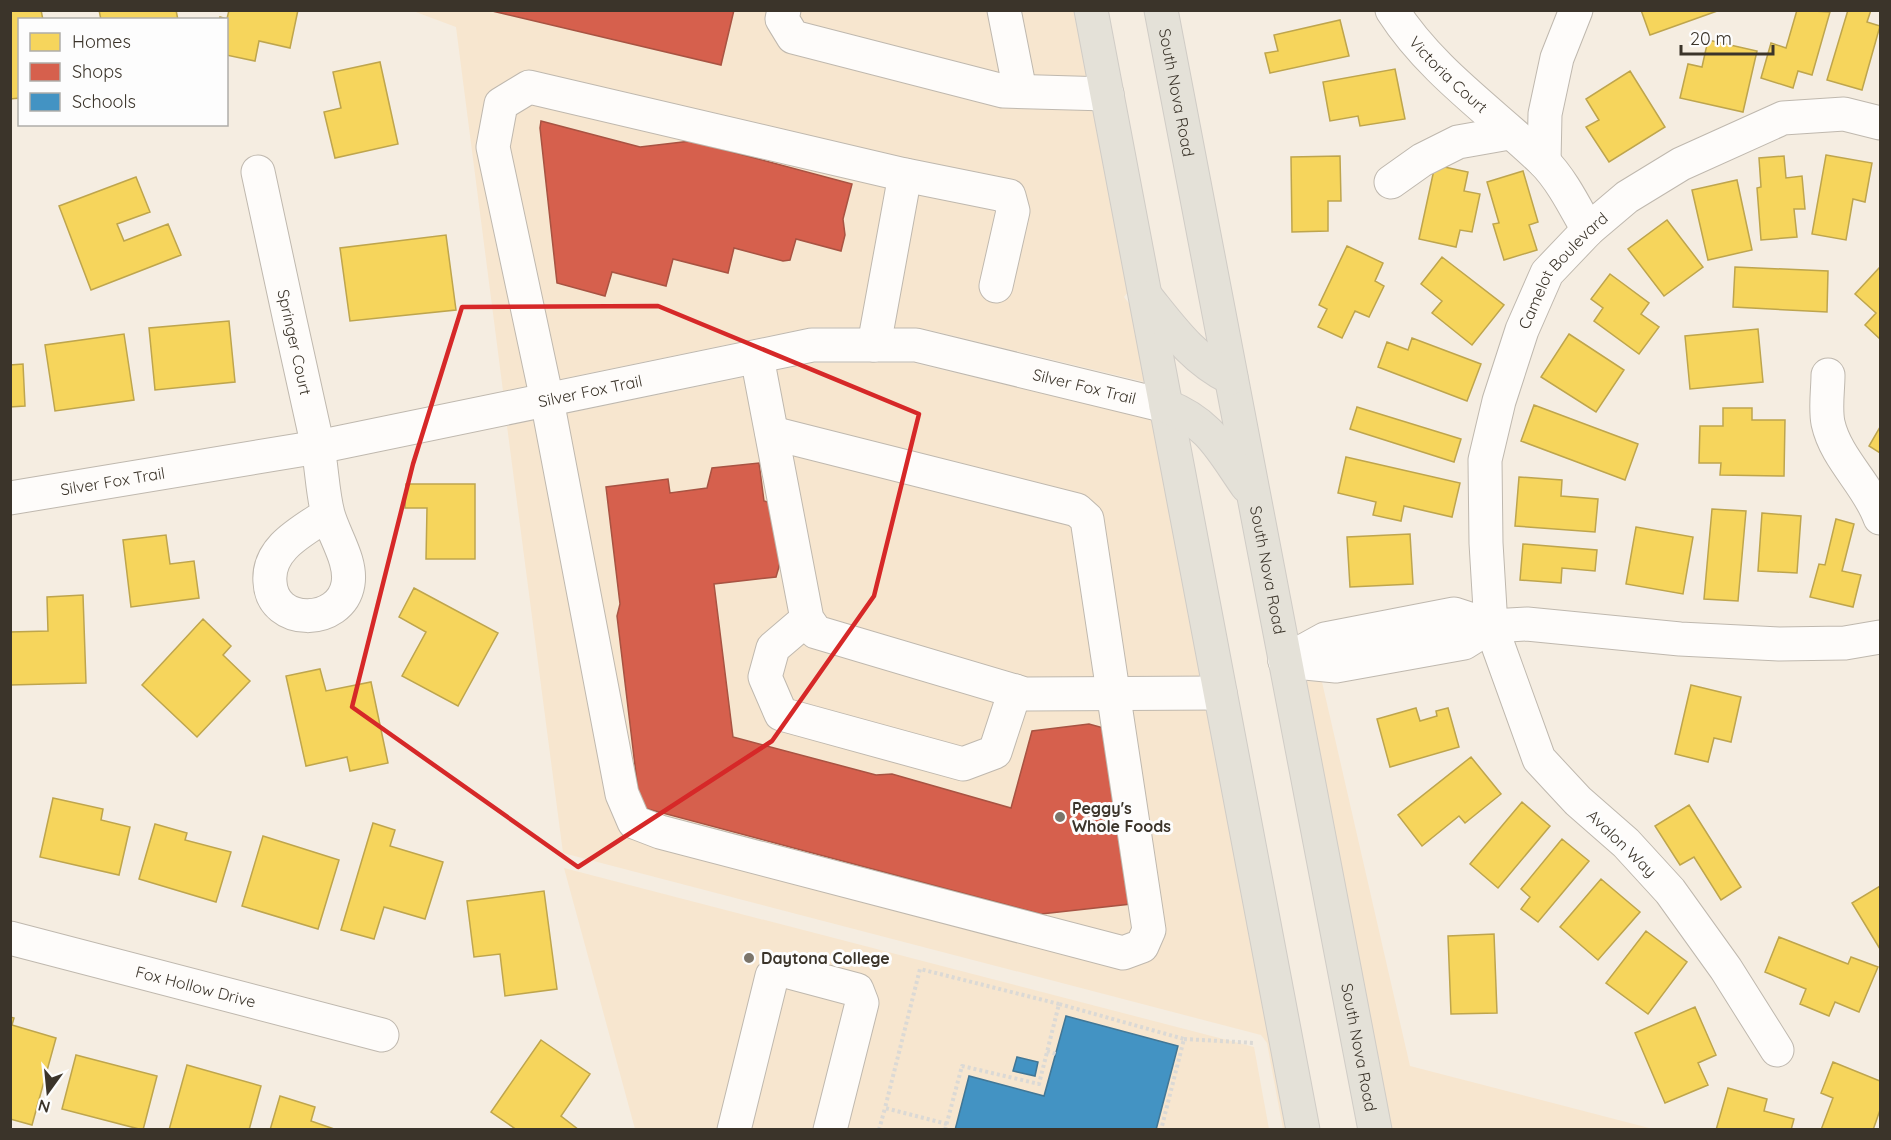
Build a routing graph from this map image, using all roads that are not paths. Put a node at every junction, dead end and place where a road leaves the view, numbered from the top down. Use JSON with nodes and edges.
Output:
{"nodes":[{"id":1,"x":784,"y":10,"type":"edge"},
{"id":2,"x":1004,"y":10,"type":"edge"},
{"id":3,"x":1091,"y":10,"type":"edge"},
{"id":4,"x":1161,"y":10,"type":"edge"},
{"id":5,"x":1392,"y":10,"type":"edge"},
{"id":6,"x":1576,"y":12,"type":"edge"},
{"id":7,"x":1020,"y":91,"type":"junction"},
{"id":8,"x":1107,"y":94,"type":"junction"},
{"id":9,"x":1881,"y":123,"type":"edge"},
{"id":10,"x":1509,"y":133,"type":"junction"},
{"id":11,"x":1544,"y":162,"type":"junction"},
{"id":12,"x":258,"y":172,"type":"dead end"},
{"id":13,"x":905,"y":175,"type":"junction"},
{"id":14,"x":1391,"y":182,"type":"dead end"},
{"id":15,"x":1588,"y":230,"type":"junction"},
{"id":16,"x":996,"y":286,"type":"dead end"},
{"id":17,"x":1146,"y":297,"type":"junction"},
{"id":18,"x":874,"y":345,"type":"junction"},
{"id":19,"x":757,"y":357,"type":"junction"},
{"id":20,"x":1828,"y":375,"type":"dead end"},
{"id":21,"x":1231,"y":378,"type":"junction"},
{"id":22,"x":547,"y":400,"type":"junction"},
{"id":23,"x":1166,"y":406,"type":"junction"},
{"id":24,"x":772,"y":433,"type":"junction"},
{"id":25,"x":318,"y":447,"type":"junction"},
{"id":26,"x":1254,"y":494,"type":"junction"},
{"id":27,"x":10,"y":498,"type":"edge"},
{"id":28,"x":328,"y":514,"type":"dead end"},
{"id":29,"x":1881,"y":518,"type":"edge"},
{"id":30,"x":807,"y":619,"type":"junction"},
{"id":31,"x":1491,"y":626,"type":"junction"},
{"id":32,"x":1881,"y":637,"type":"edge"},
{"id":33,"x":1285,"y":661,"type":"junction"},
{"id":34,"x":1015,"y":691,"type":"junction"},
{"id":35,"x":1220,"y":693,"type":"junction"},
{"id":36,"x":1115,"y":694,"type":"junction"},
{"id":37,"x":10,"y":938,"type":"edge"},
{"id":38,"x":382,"y":1035,"type":"dead end"},
{"id":39,"x":1777,"y":1050,"type":"dead end"},
{"id":40,"x":734,"y":1130,"type":"edge"},
{"id":41,"x":830,"y":1130,"type":"edge"},
{"id":42,"x":1303,"y":1130,"type":"edge"},
{"id":43,"x":1375,"y":1130,"type":"edge"}],
"edges":[{"from":1,"to":7,"type":"street"},
{"from":2,"to":7,"type":"street"},
{"from":3,"to":8,"type":"main road"},
{"from":4,"to":21,"type":"main road","name":"South Nova Road"},
{"from":5,"to":10,"type":"street","name":"Victoria Court"},
{"from":6,"to":11,"type":"street"},
{"from":7,"to":8,"type":"street"},
{"from":8,"to":17,"type":"main road"},
{"from":9,"to":15,"type":"street","name":"Camelot Boulevard"},
{"from":10,"to":11,"type":"street","name":"Victoria Court"},
{"from":10,"to":14,"type":"street","name":"Victoria Court"},
{"from":11,"to":15,"type":"street","name":"Victoria Court"},
{"from":12,"to":25,"type":"street","name":"Springer Court"},
{"from":13,"to":16,"type":"street"},
{"from":13,"to":18,"type":"street"},
{"from":13,"to":22,"type":"street"},
{"from":15,"to":31,"type":"street","name":"Camelot Boulevard"},
{"from":17,"to":21,"type":"main road"},
{"from":17,"to":23,"type":"main road"},
{"from":18,"to":19,"type":"street","name":"Silver Fox Trail"},
{"from":18,"to":23,"type":"street","name":"Silver Fox Trail"},
{"from":19,"to":22,"type":"street","name":"Silver Fox Trail"},
{"from":19,"to":24,"type":"street"},
{"from":20,"to":29,"type":"street"},
{"from":21,"to":26,"type":"main road","name":"South Nova Road"},
{"from":22,"to":25,"type":"street","name":"Silver Fox Trail"},
{"from":22,"to":36,"type":"street"},
{"from":23,"to":26,"type":"main road"},
{"from":23,"to":35,"type":"main road"},
{"from":24,"to":30,"type":"street"},
{"from":24,"to":36,"type":"street"},
{"from":25,"to":27,"type":"street","name":"Silver Fox Trail"},
{"from":25,"to":28,"type":"street","name":"Springer Court"},
{"from":26,"to":33,"type":"main road","name":"South Nova Road"},
{"from":30,"to":34,"type":"street"},
{"from":30,"to":34,"type":"street"},
{"from":31,"to":32,"type":"street"},
{"from":31,"to":33,"type":"street"},
{"from":31,"to":39,"type":"street","name":"Avalon Way"},
{"from":33,"to":43,"type":"main road","name":"South Nova Road"},
{"from":34,"to":36,"type":"street"},
{"from":35,"to":36,"type":"street"},
{"from":35,"to":42,"type":"main road"},
{"from":37,"to":38,"type":"street","name":"Fox Hollow Drive"},
{"from":40,"to":41,"type":"street"}]}
